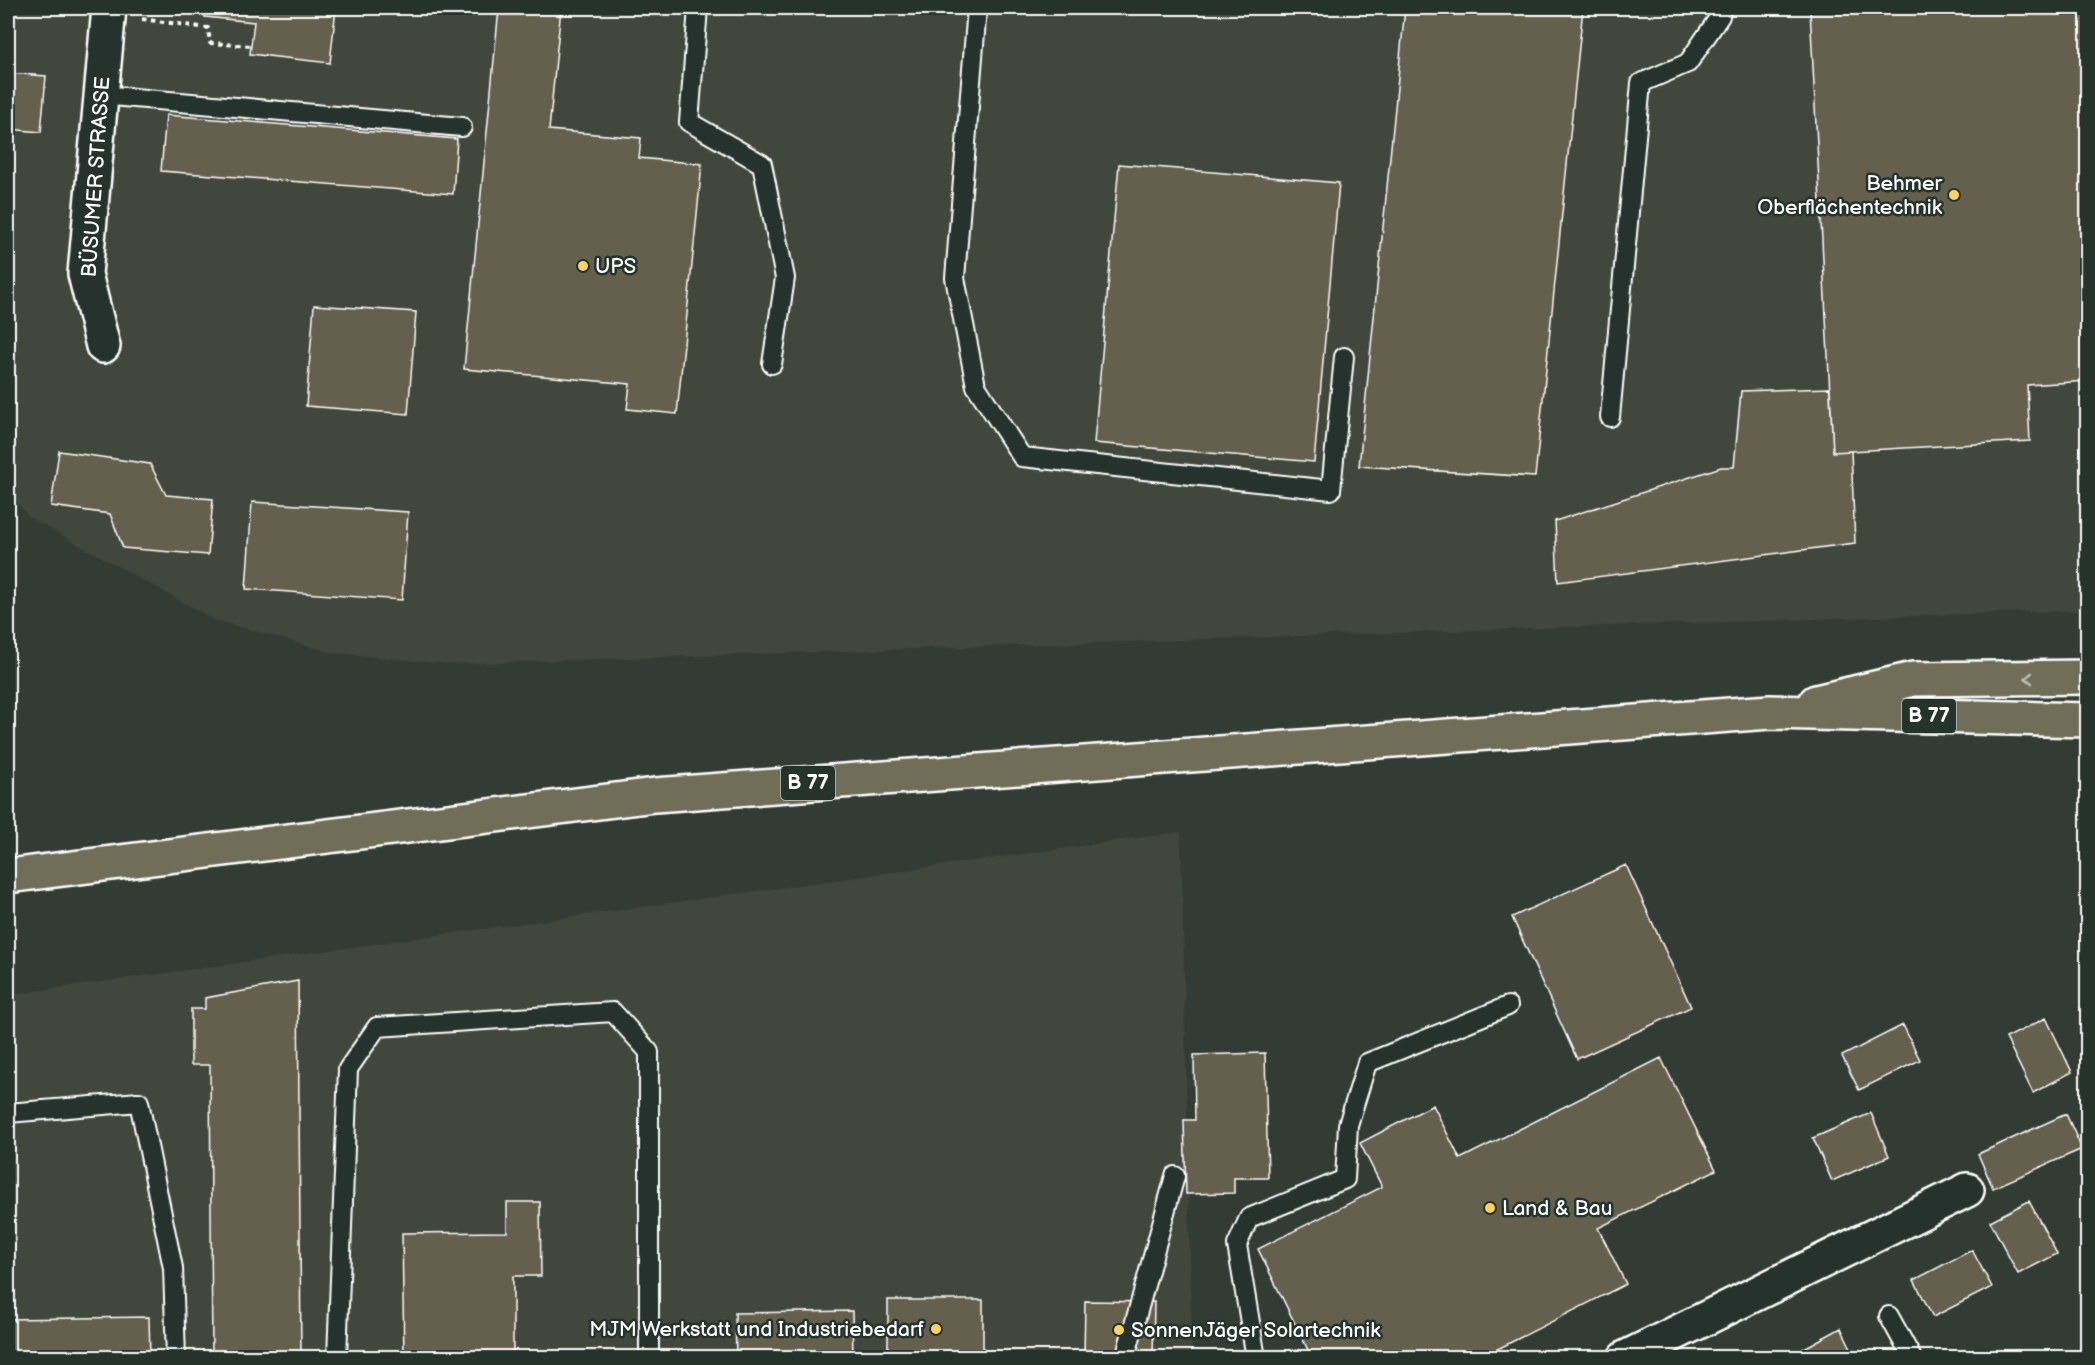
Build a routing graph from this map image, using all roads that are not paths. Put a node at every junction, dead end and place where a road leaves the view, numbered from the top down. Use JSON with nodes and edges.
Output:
{"nodes":[{"id":1,"x":698,"y":8,"type":"edge"},
{"id":2,"x":977,"y":8,"type":"edge"},
{"id":3,"x":1721,"y":8,"type":"edge"},
{"id":4,"x":109,"y":11,"type":"edge"},
{"id":5,"x":101,"y":94,"type":"junction"},
{"id":6,"x":462,"y":127,"type":"dead end"},
{"id":7,"x":102,"y":346,"type":"dead end"},
{"id":8,"x":1344,"y":357,"type":"dead end"},
{"id":9,"x":772,"y":364,"type":"dead end"},
{"id":10,"x":1610,"y":417,"type":"dead end"},
{"id":11,"x":2088,"y":677,"type":"edge"},
{"id":12,"x":1770,"y":712,"type":"junction"},
{"id":13,"x":2088,"y":720,"type":"edge"},
{"id":14,"x":8,"y":876,"type":"edge"},
{"id":15,"x":1508,"y":1006,"type":"dead end"},
{"id":16,"x":8,"y":1113,"type":"edge"},
{"id":17,"x":1175,"y":1176,"type":"dead end"},
{"id":18,"x":1967,"y":1190,"type":"dead end"},
{"id":19,"x":1889,"y":1316,"type":"dead end"},
{"id":20,"x":176,"y":1358,"type":"edge"},
{"id":21,"x":337,"y":1358,"type":"edge"},
{"id":22,"x":650,"y":1358,"type":"edge"},
{"id":23,"x":1125,"y":1358,"type":"edge"},
{"id":24,"x":1256,"y":1358,"type":"edge"},
{"id":25,"x":1625,"y":1358,"type":"edge"},
{"id":26,"x":1912,"y":1358,"type":"edge"}],
"edges":[{"from":1,"to":9,"type":"lane"},
{"from":2,"to":8,"type":"lane"},
{"from":3,"to":10,"type":"lane"},
{"from":4,"to":5,"type":"street","name":"BÜSUMER STRASSE"},
{"from":5,"to":6,"type":"lane"},
{"from":5,"to":7,"type":"street","name":"BÜSUMER STRASSE"},
{"from":11,"to":12,"type":"main road","one_way":true},
{"from":12,"to":13,"type":"main road","number":"B 77"},
{"from":12,"to":14,"type":"main road","number":"B 77"},
{"from":15,"to":24,"type":"lane"},
{"from":16,"to":20,"type":"lane"},
{"from":17,"to":23,"type":"lane"},
{"from":18,"to":25,"type":"street"},
{"from":19,"to":26,"type":"lane"},
{"from":21,"to":22,"type":"lane"}]}
